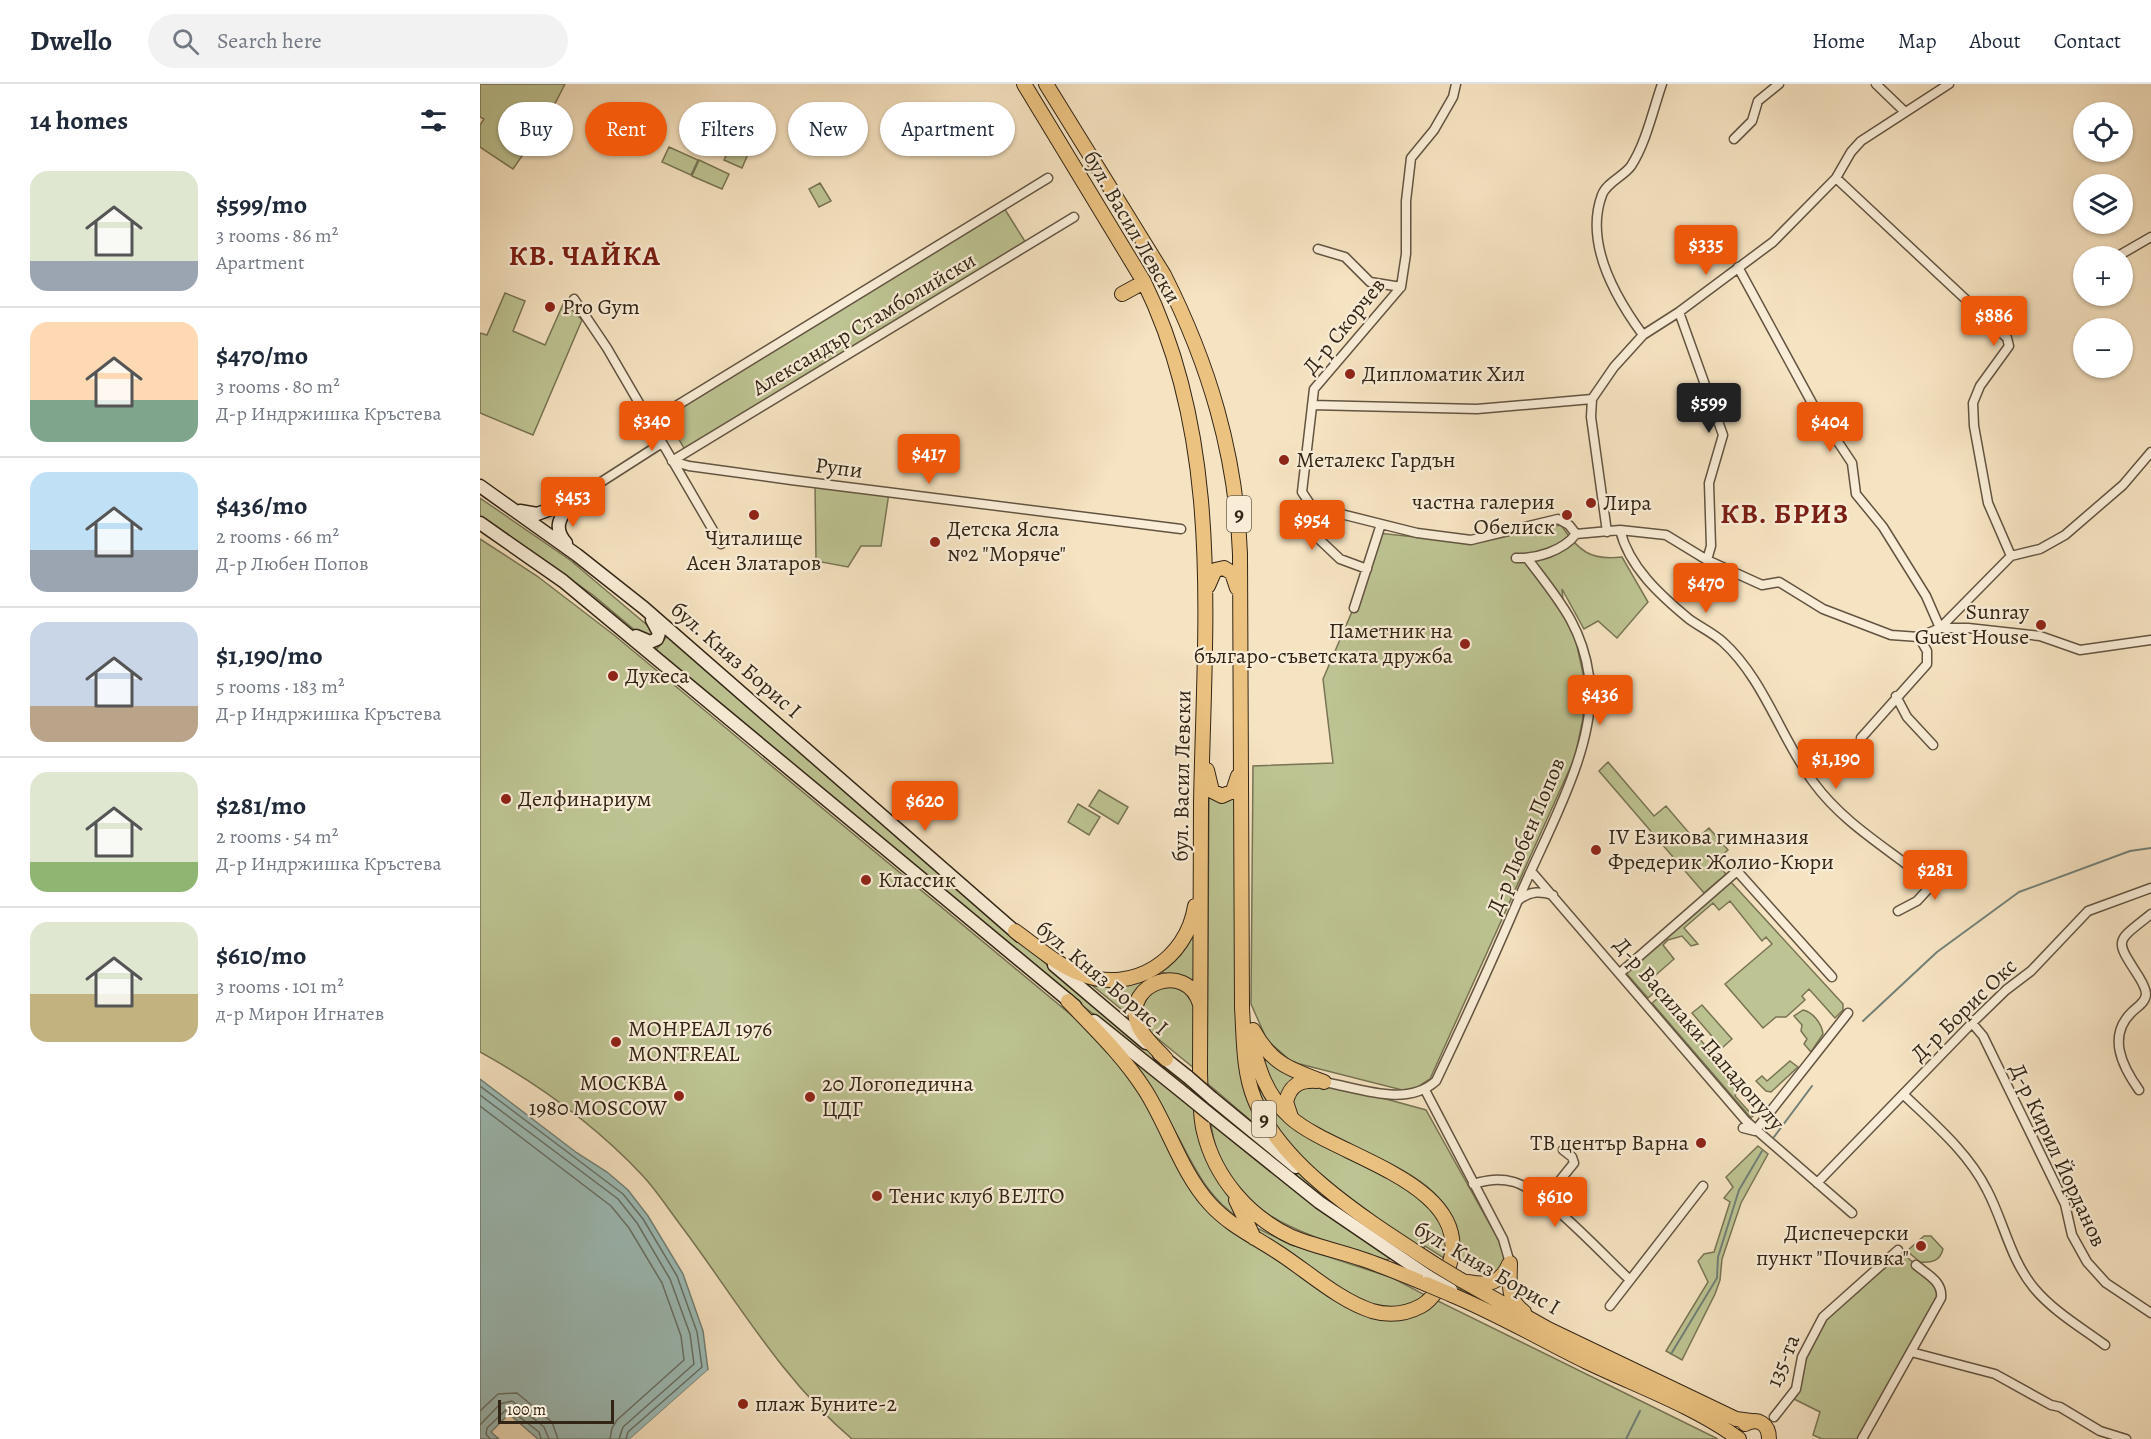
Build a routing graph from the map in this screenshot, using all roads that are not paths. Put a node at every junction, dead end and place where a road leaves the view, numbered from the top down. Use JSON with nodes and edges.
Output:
{"nodes":[{"id":1,"x":1024,"y":84,"type":"edge"},
{"id":2,"x":1456,"y":84,"type":"edge"},
{"id":3,"x":1662,"y":84,"type":"edge"},
{"id":4,"x":1779,"y":84,"type":"edge"},
{"id":5,"x":1876,"y":84,"type":"edge"},
{"id":6,"x":1948,"y":84,"type":"edge"},
{"id":7,"x":1049,"y":88,"type":"edge"},
{"id":8,"x":1035,"y":101,"type":"junction"},
{"id":9,"x":1904,"y":111,"type":"junction"},
{"id":10,"x":1734,"y":139,"type":"dead end"},
{"id":11,"x":1048,"y":177,"type":"dead end"},
{"id":12,"x":1836,"y":178,"type":"junction"},
{"id":13,"x":1074,"y":217,"type":"dead end"},
{"id":14,"x":2151,"y":237,"type":"edge"},
{"id":15,"x":2133,"y":247,"type":"edge"},
{"id":16,"x":1318,"y":249,"type":"dead end"},
{"id":17,"x":1738,"y":267,"type":"junction"},
{"id":18,"x":1144,"y":282,"type":"junction"},
{"id":19,"x":1401,"y":287,"type":"junction"},
{"id":20,"x":1122,"y":294,"type":"dead end"},
{"id":21,"x":574,"y":299,"type":"dead end"},
{"id":22,"x":1678,"y":312,"type":"junction"},
{"id":23,"x":1643,"y":335,"type":"junction"},
{"id":24,"x":1593,"y":399,"type":"junction"},
{"id":25,"x":1312,"y":405,"type":"junction"},
{"id":26,"x":650,"y":422,"type":"junction"},
{"id":27,"x":662,"y":443,"type":"junction"},
{"id":28,"x":2151,"y":452,"type":"edge"},
{"id":29,"x":672,"y":460,"type":"junction"},
{"id":30,"x":480,"y":486,"type":"edge"},
{"id":31,"x":570,"y":502,"type":"junction"},
{"id":32,"x":1310,"y":504,"type":"junction"},
{"id":33,"x":514,"y":508,"type":"junction"},
{"id":34,"x":480,"y":523,"type":"edge"},
{"id":35,"x":1381,"y":524,"type":"junction"},
{"id":36,"x":1181,"y":530,"type":"dead end"},
{"id":37,"x":1620,"y":530,"type":"junction"},
{"id":38,"x":1607,"y":531,"type":"junction"},
{"id":39,"x":1576,"y":534,"type":"junction"},
{"id":40,"x":721,"y":544,"type":"dead end"},
{"id":41,"x":577,"y":555,"type":"junction"},
{"id":42,"x":2011,"y":556,"type":"junction"},
{"id":43,"x":1516,"y":558,"type":"dead end"},
{"id":44,"x":1527,"y":558,"type":"junction"},
{"id":45,"x":1707,"y":560,"type":"junction"},
{"id":46,"x":1367,"y":569,"type":"junction"},
{"id":47,"x":1240,"y":598,"type":"junction"},
{"id":48,"x":1205,"y":605,"type":"junction"},
{"id":49,"x":644,"y":608,"type":"junction"},
{"id":50,"x":1354,"y":608,"type":"dead end"},
{"id":51,"x":1940,"y":628,"type":"junction"},
{"id":52,"x":624,"y":630,"type":"junction"},
{"id":53,"x":1919,"y":637,"type":"junction"},
{"id":54,"x":2151,"y":640,"type":"edge"},
{"id":55,"x":1896,"y":696,"type":"junction"},
{"id":56,"x":1861,"y":738,"type":"dead end"},
{"id":57,"x":1933,"y":745,"type":"dead end"},
{"id":58,"x":1203,"y":748,"type":"junction"},
{"id":59,"x":1241,"y":748,"type":"junction"},
{"id":60,"x":1531,"y":871,"type":"junction"},
{"id":61,"x":1201,"y":874,"type":"junction"},
{"id":62,"x":2151,"y":888,"type":"edge"},
{"id":63,"x":1553,"y":895,"type":"junction"},
{"id":64,"x":1518,"y":902,"type":"junction"},
{"id":65,"x":1898,"y":911,"type":"dead end"},
{"id":66,"x":2151,"y":914,"type":"edge"},
{"id":67,"x":1015,"y":931,"type":"junction"},
{"id":68,"x":1620,"y":973,"type":"junction"},
{"id":69,"x":1832,"y":977,"type":"dead end"},
{"id":70,"x":1242,"y":991,"type":"junction"},
{"id":71,"x":1068,"y":1001,"type":"junction"},
{"id":72,"x":1201,"y":1007,"type":"junction"},
{"id":73,"x":1242,"y":1008,"type":"junction"},
{"id":74,"x":1848,"y":1013,"type":"dead end"},
{"id":75,"x":1972,"y":1023,"type":"junction"},
{"id":76,"x":1166,"y":1059,"type":"junction"},
{"id":77,"x":1323,"y":1082,"type":"junction"},
{"id":78,"x":1425,"y":1090,"type":"junction"},
{"id":79,"x":2139,"y":1090,"type":"dead end"},
{"id":80,"x":1903,"y":1094,"type":"junction"},
{"id":81,"x":1292,"y":1119,"type":"junction"},
{"id":82,"x":1743,"y":1128,"type":"dead end"},
{"id":83,"x":1755,"y":1131,"type":"junction"},
{"id":84,"x":1563,"y":1150,"type":"dead end"},
{"id":85,"x":1227,"y":1182,"type":"junction"},
{"id":86,"x":1817,"y":1183,"type":"junction"},
{"id":87,"x":1473,"y":1184,"type":"junction"},
{"id":88,"x":1703,"y":1186,"type":"dead end"},
{"id":89,"x":1544,"y":1200,"type":"junction"},
{"id":90,"x":1342,"y":1202,"type":"junction"},
{"id":91,"x":1852,"y":1213,"type":"dead end"},
{"id":92,"x":1254,"y":1238,"type":"junction"},
{"id":93,"x":1898,"y":1250,"type":"dead end"},
{"id":94,"x":1510,"y":1263,"type":"junction"},
{"id":95,"x":1916,"y":1265,"type":"dead end"},
{"id":96,"x":1430,"y":1275,"type":"junction"},
{"id":97,"x":1630,"y":1280,"type":"junction"},
{"id":98,"x":1455,"y":1289,"type":"junction"},
{"id":99,"x":1610,"y":1306,"type":"dead end"},
{"id":100,"x":1481,"y":1307,"type":"joint"},
{"id":101,"x":2151,"y":1313,"type":"edge"},
{"id":102,"x":1548,"y":1329,"type":"junction"},
{"id":103,"x":2105,"y":1345,"type":"dead end"},
{"id":104,"x":1911,"y":1352,"type":"junction"},
{"id":105,"x":1751,"y":1421,"type":"junction"},
{"id":106,"x":1770,"y":1428,"type":"edge"},
{"id":107,"x":1739,"y":1439,"type":"edge"},
{"id":108,"x":1782,"y":1439,"type":"edge"},
{"id":109,"x":1862,"y":1439,"type":"edge"},
{"id":110,"x":2130,"y":1439,"type":"edge"}],
"edges":[{"from":1,"to":8,"type":"highway","name":"бул. Васил Левски","number":"9"},
{"from":2,"to":19,"type":"street","name":"Д-р Скорчев"},
{"from":3,"to":23,"type":"street"},
{"from":4,"to":10,"type":"street"},
{"from":5,"to":9,"type":"street"},
{"from":6,"to":9,"type":"street"},
{"from":7,"to":8,"type":"highway"},
{"from":7,"to":47,"type":"highway","name":"бул. Васил Левски","number":"9"},
{"from":8,"to":18,"type":"highway","name":"бул. Васил Левски","number":"9"},
{"from":9,"to":12,"type":"street"},
{"from":11,"to":26,"type":"street","name":"Александър Стамболийски"},
{"from":12,"to":17,"type":"street"},
{"from":12,"to":42,"type":"street"},
{"from":13,"to":29,"type":"street","name":"Александър Стамболийски"},
{"from":14,"to":15,"type":"street"},
{"from":16,"to":19,"type":"street"},
{"from":17,"to":22,"type":"street"},
{"from":17,"to":51,"type":"street"},
{"from":18,"to":20,"type":"highway"},
{"from":18,"to":48,"type":"highway","name":"бул. Васил Левски","number":"9"},
{"from":19,"to":25,"type":"street","name":"Д-р Скорчев"},
{"from":21,"to":26,"type":"street"},
{"from":22,"to":23,"type":"street"},
{"from":22,"to":45,"type":"street"},
{"from":23,"to":24,"type":"street"},
{"from":24,"to":25,"type":"street"},
{"from":24,"to":38,"type":"street"},
{"from":25,"to":32,"type":"street","name":"Д-р Скорчев"},
{"from":26,"to":27,"type":"street"},
{"from":27,"to":29,"type":"street"},
{"from":27,"to":31,"type":"street"},
{"from":28,"to":42,"type":"street"},
{"from":29,"to":36,"type":"street","name":"Рупи"},
{"from":29,"to":40,"type":"street"},
{"from":30,"to":33,"type":"main road","name":"бул. Княз Борис I"},
{"from":31,"to":33,"type":"main road"},
{"from":31,"to":41,"type":"main road"},
{"from":32,"to":35,"type":"street"},
{"from":32,"to":46,"type":"street","name":"Д-р Скорчев"},
{"from":33,"to":41,"type":"main road","name":"бул. Княз Борис I"},
{"from":34,"to":52,"type":"main road","name":"бул. Княз Борис I"},
{"from":35,"to":39,"type":"street"},
{"from":35,"to":46,"type":"street"},
{"from":37,"to":38,"type":"street"},
{"from":37,"to":45,"type":"street"},
{"from":37,"to":65,"type":"street"},
{"from":38,"to":39,"type":"street"},
{"from":39,"to":44,"type":"street"},
{"from":41,"to":49,"type":"main road","name":"бул. Княз Борис I"},
{"from":42,"to":51,"type":"street"},
{"from":43,"to":44,"type":"street"},
{"from":44,"to":60,"type":"street","name":"Д-р Любен Попов"},
{"from":45,"to":53,"type":"street"},
{"from":46,"to":50,"type":"street"},
{"from":47,"to":48,"type":"highway"},
{"from":47,"to":59,"type":"highway","name":"бул. Васил Левски","number":"9"},
{"from":48,"to":58,"type":"highway","name":"бул. Васил Левски","number":"9"},
{"from":49,"to":52,"type":"main road"},
{"from":49,"to":67,"type":"main road","name":"бул. Княз Борис I"},
{"from":51,"to":53,"type":"street"},
{"from":51,"to":54,"type":"street"},
{"from":52,"to":71,"type":"main road","name":"бул. Княз Борис I"},
{"from":53,"to":55,"type":"street"},
{"from":55,"to":56,"type":"street"},
{"from":55,"to":57,"type":"street"},
{"from":58,"to":59,"type":"highway"},
{"from":58,"to":61,"type":"highway","name":"бул. Васил Левски","number":"9"},
{"from":59,"to":70,"type":"highway","name":"бул. Васил Левски","number":"9"},
{"from":60,"to":63,"type":"street","name":"Д-р Василаки Пападопулу"},
{"from":60,"to":64,"type":"street","name":"Д-р Любен Попов"},
{"from":61,"to":67,"type":"highway"},
{"from":61,"to":72,"type":"highway","name":"бул. Васил Левски","number":"9"},
{"from":62,"to":75,"type":"street","name":"Д-р Борис Окс"},
{"from":63,"to":64,"type":"street"},
{"from":63,"to":68,"type":"street","name":"Д-р Василаки Пападопулу"},
{"from":64,"to":78,"type":"street","name":"Д-р Любен Попов"},
{"from":66,"to":79,"type":"street"},
{"from":67,"to":76,"type":"main road","name":"бул. Княз Борис I"},
{"from":68,"to":69,"type":"street"},
{"from":68,"to":83,"type":"street","name":"Д-р Василаки Пападопулу"},
{"from":70,"to":73,"type":"highway","name":"бул. Васил Левски","number":"9"},
{"from":70,"to":77,"type":"highway"},
{"from":71,"to":92,"type":"highway"},
{"from":71,"to":96,"type":"main road","name":"бул. Княз Борис I","bridge":true},
{"from":72,"to":76,"type":"highway"},
{"from":72,"to":85,"type":"highway","name":"бул. Васил Левски","number":"9"},
{"from":73,"to":81,"type":"highway"},
{"from":73,"to":90,"type":"highway","name":"бул. Васил Левски","number":"9"},
{"from":74,"to":83,"type":"street"},
{"from":75,"to":80,"type":"street","name":"Д-р Борис Окс"},
{"from":75,"to":101,"type":"street","name":"Д-р Кирил Йорданов"},
{"from":76,"to":90,"type":"main road","name":"бул. Княз Борис I","bridge":true},
{"from":77,"to":78,"type":"street"},
{"from":77,"to":81,"type":"highway"},
{"from":78,"to":87,"type":"street"},
{"from":80,"to":86,"type":"street","name":"Д-р Борис Окс"},
{"from":80,"to":103,"type":"street"},
{"from":81,"to":92,"type":"highway"},
{"from":82,"to":83,"type":"street"},
{"from":83,"to":86,"type":"street","name":"Д-р Василаки Пападопулу"},
{"from":84,"to":89,"type":"street"},
{"from":85,"to":92,"type":"highway"},
{"from":85,"to":96,"type":"highway","name":"бул. Васил Левски","number":"9"},
{"from":86,"to":91,"type":"street","name":"Д-р Василаки Пападопулу"},
{"from":87,"to":89,"type":"street"},
{"from":87,"to":94,"type":"street"},
{"from":88,"to":97,"type":"street"},
{"from":89,"to":97,"type":"street"},
{"from":90,"to":96,"type":"highway","name":"бул. Княз Борис I","number":"9"},
{"from":93,"to":106,"type":"street","name":"135-та"},
{"from":94,"to":98,"type":"highway"},
{"from":94,"to":102,"type":"highway"},
{"from":95,"to":104,"type":"street"},
{"from":96,"to":98,"type":"highway","name":"бул. Княз Борис I","number":"9","bridge":true},
{"from":96,"to":98,"type":"highway","name":"бул. Васил Левски","number":"9","bridge":true},
{"from":97,"to":99,"type":"street"},
{"from":98,"to":100,"type":"highway","name":"бул. Васил Левски","number":"9"},
{"from":98,"to":102,"type":"highway","name":"бул. Княз Борис I","number":"9"},
{"from":100,"to":107,"type":"highway","name":"бул. Княз Борис I","number":"9"},
{"from":102,"to":105,"type":"highway","name":"бул. Княз Борис I","number":"9"},
{"from":104,"to":109,"type":"street"},
{"from":104,"to":110,"type":"street"},
{"from":105,"to":106,"type":"highway","number":"9"},
{"from":105,"to":107,"type":"highway","number":"9"},
{"from":106,"to":108,"type":"highway","number":"9"}]}
